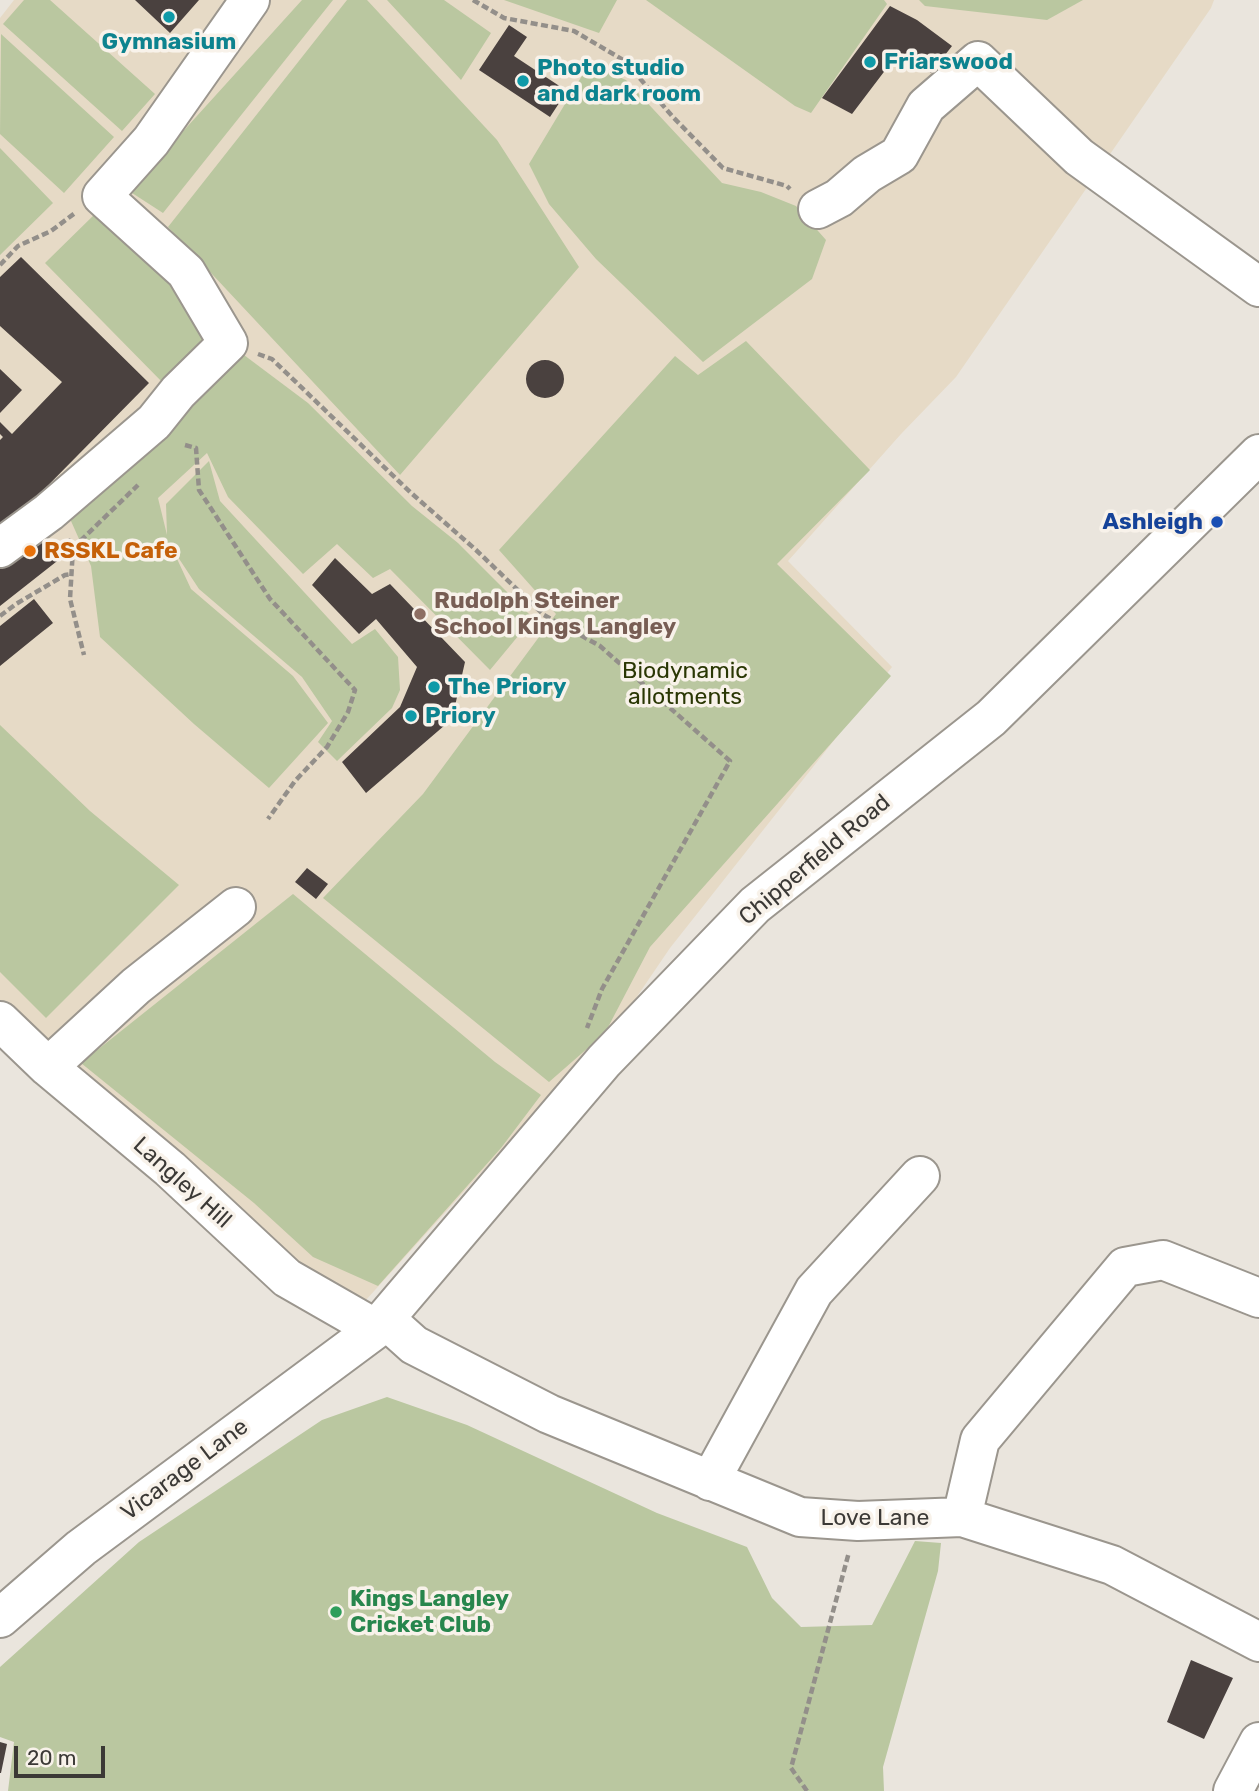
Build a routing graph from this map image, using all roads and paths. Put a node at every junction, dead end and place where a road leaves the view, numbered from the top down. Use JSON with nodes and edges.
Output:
{"nodes":[{"id":1,"x":250,"y":0,"type":"edge"},
{"id":2,"x":473,"y":0,"type":"edge"},
{"id":3,"x":102,"y":196,"type":"junction"},
{"id":4,"x":807,"y":201,"type":"joint"},
{"id":5,"x":0,"y":265,"type":"edge"},
{"id":6,"x":1259,"y":287,"type":"edge"},
{"id":7,"x":228,"y":343,"type":"junction"},
{"id":8,"x":185,"y":444,"type":"dead end"},
{"id":9,"x":1259,"y":454,"type":"edge"},
{"id":10,"x":68,"y":535,"type":"dead end"},
{"id":11,"x":0,"y":548,"type":"edge"},
{"id":12,"x":72,"y":574,"type":"junction"},
{"id":13,"x":0,"y":616,"type":"edge"},
{"id":14,"x":84,"y":655,"type":"dead end"},
{"id":15,"x":268,"y":819,"type":"dead end"},
{"id":16,"x":236,"y":907,"type":"dead end"},
{"id":17,"x":0,"y":1020,"type":"edge"},
{"id":18,"x":604,"y":1061,"type":"junction"},
{"id":19,"x":48,"y":1067,"type":"junction"},
{"id":20,"x":920,"y":1176,"type":"dead end"},
{"id":21,"x":1259,"y":1298,"type":"edge"},
{"id":22,"x":380,"y":1324,"type":"junction"},
{"id":23,"x":710,"y":1481,"type":"junction"},
{"id":24,"x":962,"y":1517,"type":"junction"},
{"id":25,"x":858,"y":1521,"type":"junction"},
{"id":26,"x":0,"y":1618,"type":"edge"},
{"id":27,"x":1259,"y":1642,"type":"edge"},
{"id":28,"x":1259,"y":1742,"type":"edge"},
{"id":29,"x":807,"y":1791,"type":"edge"},
{"id":30,"x":1233,"y":1791,"type":"edge"}],
"edges":[{"from":1,"to":3,"type":"street"},
{"from":2,"to":4,"type":"path"},
{"from":3,"to":5,"type":"path"},
{"from":3,"to":7,"type":"street"},
{"from":4,"to":6,"type":"street"},
{"from":7,"to":11,"type":"street"},
{"from":7,"to":18,"type":"path"},
{"from":8,"to":15,"type":"path"},
{"from":9,"to":18,"type":"street","name":"Chipperfield Road"},
{"from":10,"to":12,"type":"path"},
{"from":12,"to":13,"type":"path"},
{"from":12,"to":14,"type":"path"},
{"from":16,"to":19,"type":"street"},
{"from":17,"to":19,"type":"street","name":"Langley Hill"},
{"from":18,"to":22,"type":"street","name":"Chipperfield Road"},
{"from":19,"to":22,"type":"street","name":"Langley Hill"},
{"from":20,"to":23,"type":"street"},
{"from":21,"to":24,"type":"street"},
{"from":22,"to":23,"type":"street","name":"Love Lane"},
{"from":22,"to":26,"type":"street","name":"Vicarage Lane"},
{"from":23,"to":25,"type":"street","name":"Love Lane"},
{"from":24,"to":25,"type":"street","name":"Love Lane"},
{"from":24,"to":27,"type":"street","name":"Love Lane"},
{"from":25,"to":29,"type":"path"},
{"from":28,"to":30,"type":"street"}]}
